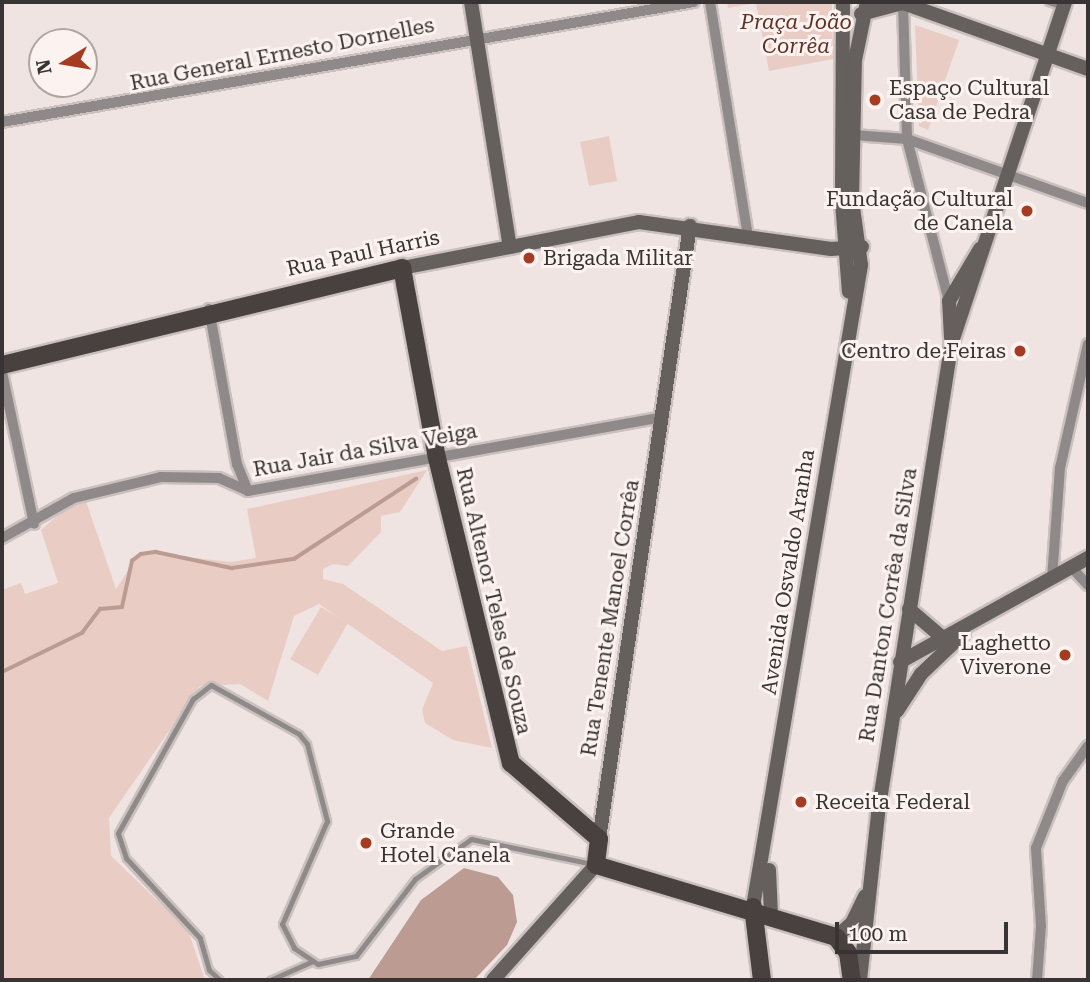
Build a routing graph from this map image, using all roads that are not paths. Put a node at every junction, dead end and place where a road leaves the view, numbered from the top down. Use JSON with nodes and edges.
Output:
{"nodes":[{"id":1,"x":471,"y":2,"type":"edge"},
{"id":2,"x":694,"y":2,"type":"edge"},
{"id":3,"x":710,"y":2,"type":"edge"},
{"id":4,"x":901,"y":2,"type":"edge"},
{"id":5,"x":1048,"y":2,"type":"edge"},
{"id":6,"x":1064,"y":4,"type":"edge"},
{"id":7,"x":843,"y":6,"type":"edge"},
{"id":8,"x":864,"y":8,"type":"edge"},
{"id":9,"x":478,"y":36,"type":"junction"},
{"id":10,"x":1047,"y":55,"type":"junction"},
{"id":11,"x":1088,"y":69,"type":"edge"},
{"id":12,"x":2,"y":122,"type":"edge"},
{"id":13,"x":854,"y":135,"type":"junction"},
{"id":14,"x":907,"y":139,"type":"junction"},
{"id":15,"x":1008,"y":174,"type":"junction"},
{"id":16,"x":1088,"y":203,"type":"edge"},
{"id":17,"x":690,"y":226,"type":"junction"},
{"id":18,"x":859,"y":232,"type":"junction"},
{"id":19,"x":744,"y":233,"type":"junction"},
{"id":20,"x":844,"y":234,"type":"junction"},
{"id":21,"x":810,"y":241,"type":"junction"},
{"id":22,"x":985,"y":242,"type":"junction"},
{"id":23,"x":510,"y":247,"type":"junction"},
{"id":24,"x":862,"y":247,"type":"junction"},
{"id":25,"x":846,"y":250,"type":"junction"},
{"id":26,"x":402,"y":268,"type":"junction"},
{"id":27,"x":949,"y":301,"type":"junction"},
{"id":28,"x":209,"y":309,"type":"junction"},
{"id":29,"x":850,"y":311,"type":"junction"},
{"id":30,"x":958,"y":321,"type":"junction"},
{"id":31,"x":952,"y":342,"type":"junction"},
{"id":32,"x":1088,"y":345,"type":"edge"},
{"id":33,"x":2,"y":365,"type":"edge"},
{"id":34,"x":2,"y":372,"type":"edge"},
{"id":35,"x":663,"y":417,"type":"junction"},
{"id":36,"x":437,"y":458,"type":"junction"},
{"id":37,"x":248,"y":491,"type":"junction"},
{"id":38,"x":34,"y":524,"type":"junction"},
{"id":39,"x":2,"y":538,"type":"edge"},
{"id":40,"x":1088,"y":558,"type":"edge"},
{"id":41,"x":1072,"y":568,"type":"junction"},
{"id":42,"x":1052,"y":579,"type":"junction"},
{"id":43,"x":1088,"y":585,"type":"edge"},
{"id":44,"x":909,"y":609,"type":"junction"},
{"id":45,"x":966,"y":630,"type":"junction"},
{"id":46,"x":943,"y":638,"type":"junction"},
{"id":47,"x":900,"y":662,"type":"junction"},
{"id":48,"x":892,"y":722,"type":"junction"},
{"id":49,"x":1088,"y":746,"type":"edge"},
{"id":50,"x":599,"y":839,"type":"junction"},
{"id":51,"x":769,"y":841,"type":"junction"},
{"id":52,"x":596,"y":864,"type":"junction"},
{"id":53,"x":871,"y":875,"type":"junction"},
{"id":54,"x":753,"y":908,"type":"junction"},
{"id":55,"x":771,"y":914,"type":"junction"},
{"id":56,"x":798,"y":925,"type":"junction"},
{"id":57,"x":836,"y":937,"type":"junction"},
{"id":58,"x":760,"y":953,"type":"junction"},
{"id":59,"x":313,"y":961,"type":"junction"},
{"id":60,"x":220,"y":980,"type":"edge"},
{"id":61,"x":270,"y":980,"type":"edge"},
{"id":62,"x":494,"y":980,"type":"edge"},
{"id":63,"x":762,"y":980,"type":"edge"},
{"id":64,"x":852,"y":980,"type":"edge"},
{"id":65,"x":860,"y":980,"type":"edge"},
{"id":66,"x":1037,"y":980,"type":"edge"}],
"edges":[{"from":1,"to":9,"type":"street"},
{"from":2,"to":9,"type":"street","name":"Rua General Ernesto Dornelles"},
{"from":3,"to":19,"type":"street"},
{"from":4,"to":8,"type":"street"},
{"from":4,"to":10,"type":"street"},
{"from":4,"to":14,"type":"street"},
{"from":5,"to":6,"type":"lane"},
{"from":6,"to":10,"type":"street","name":"Rua Danton Corrêa da Silva"},
{"from":7,"to":8,"type":"street"},
{"from":7,"to":20,"type":"street","name":"Avenida Osvaldo Aranha"},
{"from":8,"to":13,"type":"street","name":"Avenida Osvaldo Aranha"},
{"from":9,"to":12,"type":"street","name":"Rua General Ernesto Dornelles"},
{"from":9,"to":23,"type":"street"},
{"from":10,"to":11,"type":"street"},
{"from":10,"to":15,"type":"street","name":"Rua Danton Corrêa da Silva"},
{"from":13,"to":14,"type":"street"},
{"from":13,"to":18,"type":"street","name":"Avenida Osvaldo Aranha"},
{"from":14,"to":15,"type":"street"},
{"from":14,"to":27,"type":"street"},
{"from":15,"to":16,"type":"street"},
{"from":15,"to":22,"type":"street","name":"Rua Danton Corrêa da Silva"},
{"from":17,"to":19,"type":"street","name":"Rua Paul Harris"},
{"from":17,"to":23,"type":"street","name":"Rua Paul Harris"},
{"from":17,"to":35,"type":"street","name":"Rua Tenente Manoel Corrêa"},
{"from":18,"to":20,"type":"street","name":"Rua Paul Harris"},
{"from":18,"to":24,"type":"street","name":"Avenida Osvaldo Aranha"},
{"from":19,"to":21,"type":"street","name":"Rua Paul Harris"},
{"from":20,"to":21,"type":"street","name":"Rua Paul Harris"},
{"from":20,"to":25,"type":"street","name":"Avenida Osvaldo Aranha"},
{"from":21,"to":25,"type":"street","name":"Rua Paul Harris"},
{"from":22,"to":27,"type":"street","name":"Rua Danton Corrêa da Silva"},
{"from":22,"to":30,"type":"street","name":"Rua Danton Corrêa da Silva"},
{"from":23,"to":26,"type":"street","name":"Rua Paul Harris"},
{"from":24,"to":25,"type":"street","name":"Rua Paul Harris"},
{"from":24,"to":29,"type":"street","name":"Avenida Osvaldo Aranha"},
{"from":25,"to":29,"type":"street","name":"Avenida Osvaldo Aranha"},
{"from":26,"to":28,"type":"main road","name":"Rua Paul Harris"},
{"from":26,"to":36,"type":"main road","name":"Rua Altenor Teles de Souza"},
{"from":27,"to":30,"type":"street"},
{"from":27,"to":31,"type":"street","name":"Rua Danton Corrêa da Silva"},
{"from":28,"to":33,"type":"main road","name":"Rua Paul Harris"},
{"from":28,"to":37,"type":"street"},
{"from":29,"to":51,"type":"street","name":"Avenida Osvaldo Aranha"},
{"from":30,"to":31,"type":"street","name":"Rua Danton Corrêa da Silva"},
{"from":31,"to":44,"type":"street","name":"Rua Danton Corrêa da Silva"},
{"from":32,"to":42,"type":"street"},
{"from":34,"to":38,"type":"street"},
{"from":35,"to":36,"type":"street","name":"Rua Jair da Silva Veiga"},
{"from":35,"to":50,"type":"street","name":"Rua Tenente Manoel Corrêa"},
{"from":36,"to":37,"type":"street","name":"Rua Jair da Silva Veiga"},
{"from":36,"to":50,"type":"main road","name":"Rua Altenor Teles de Souza"},
{"from":37,"to":38,"type":"street","name":"Rua Jair da Silva Veiga"},
{"from":38,"to":39,"type":"street","name":"Rua Jair da Silva Veiga"},
{"from":40,"to":41,"type":"street"},
{"from":41,"to":42,"type":"street"},
{"from":41,"to":43,"type":"street"},
{"from":42,"to":45,"type":"street"},
{"from":44,"to":46,"type":"street"},
{"from":44,"to":47,"type":"street","name":"Rua Danton Corrêa da Silva"},
{"from":45,"to":46,"type":"street"},
{"from":45,"to":48,"type":"street"},
{"from":46,"to":47,"type":"street"},
{"from":47,"to":48,"type":"street","name":"Rua Danton Corrêa da Silva"},
{"from":48,"to":53,"type":"street","name":"Rua Danton Corrêa da Silva"},
{"from":49,"to":66,"type":"street"},
{"from":50,"to":52,"type":"main road","name":"Rua Tenente Manoel Corrêa"},
{"from":51,"to":54,"type":"street","name":"Avenida Osvaldo Aranha"},
{"from":51,"to":55,"type":"street","name":"Avenida Osvaldo Aranha"},
{"from":52,"to":54,"type":"main road"},
{"from":52,"to":59,"type":"lane"},
{"from":52,"to":62,"type":"street"},
{"from":53,"to":57,"type":"street","name":"Rua Danton Corrêa da Silva"},
{"from":53,"to":65,"type":"street","name":"Rua Danton Corrêa da Silva"},
{"from":54,"to":55,"type":"main road"},
{"from":54,"to":58,"type":"main road","name":"Avenida Osvaldo Aranha"},
{"from":55,"to":56,"type":"main road"},
{"from":56,"to":57,"type":"main road"},
{"from":56,"to":58,"type":"main road"},
{"from":57,"to":64,"type":"main road"},
{"from":58,"to":63,"type":"main road","name":"Avenida Osvaldo Aranha"},
{"from":59,"to":60,"type":"lane"},
{"from":59,"to":61,"type":"lane"}]}
